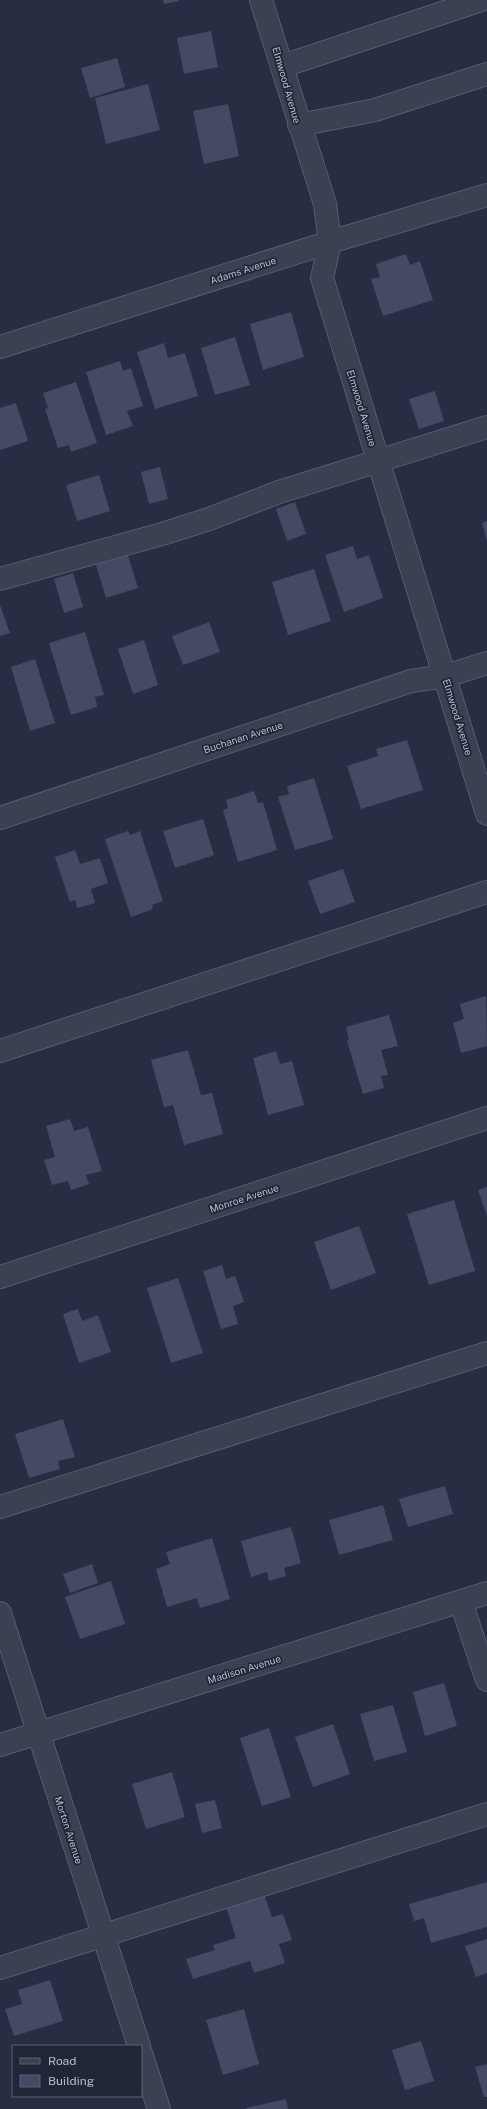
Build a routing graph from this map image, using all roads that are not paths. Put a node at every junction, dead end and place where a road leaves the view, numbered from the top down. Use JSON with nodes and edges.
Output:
{"nodes":[{"id":1,"x":261,"y":0,"type":"edge"},
{"id":2,"x":481,"y":0,"type":"edge"},
{"id":3,"x":283,"y":66,"type":"junction"},
{"id":4,"x":487,"y":74,"type":"edge"},
{"id":5,"x":299,"y":125,"type":"junction"},
{"id":6,"x":487,"y":195,"type":"edge"},
{"id":7,"x":330,"y":242,"type":"junction"},
{"id":8,"x":0,"y":347,"type":"edge"},
{"id":9,"x":487,"y":427,"type":"edge"},
{"id":10,"x":379,"y":461,"type":"junction"},
{"id":11,"x":0,"y":579,"type":"edge"},
{"id":12,"x":487,"y":663,"type":"edge"},
{"id":13,"x":446,"y":676,"type":"junction"},
{"id":14,"x":487,"y":814,"type":"edge"},
{"id":15,"x":0,"y":818,"type":"edge"},
{"id":16,"x":487,"y":892,"type":"edge"},
{"id":17,"x":0,"y":1051,"type":"edge"},
{"id":18,"x":487,"y":1118,"type":"edge"},
{"id":19,"x":0,"y":1277,"type":"edge"},
{"id":20,"x":487,"y":1353,"type":"edge"},
{"id":21,"x":0,"y":1507,"type":"edge"},
{"id":22,"x":487,"y":1593,"type":"edge"},
{"id":23,"x":461,"y":1602,"type":"junction"},
{"id":24,"x":0,"y":1614,"type":"edge"},
{"id":25,"x":487,"y":1680,"type":"edge"},
{"id":26,"x":37,"y":1733,"type":"junction"},
{"id":27,"x":0,"y":1745,"type":"edge"},
{"id":28,"x":487,"y":1814,"type":"edge"},
{"id":29,"x":103,"y":1936,"type":"junction"},
{"id":30,"x":0,"y":1968,"type":"edge"},
{"id":31,"x":139,"y":2045,"type":"edge"},
{"id":32,"x":142,"y":2056,"type":"edge"},
{"id":33,"x":159,"y":2109,"type":"edge"}],
"edges":[{"from":1,"to":3,"type":"street","name":"Elmwood Avenue"},
{"from":2,"to":3,"type":"street"},
{"from":3,"to":5,"type":"street","name":"Elmwood Avenue"},
{"from":4,"to":5,"type":"street"},
{"from":5,"to":7,"type":"street","name":"Elmwood Avenue"},
{"from":6,"to":7,"type":"street","name":"Adams Avenue"},
{"from":7,"to":8,"type":"street","name":"Adams Avenue"},
{"from":7,"to":10,"type":"street","name":"Elmwood Avenue"},
{"from":9,"to":10,"type":"street"},
{"from":10,"to":11,"type":"street"},
{"from":10,"to":13,"type":"street","name":"Elmwood Avenue"},
{"from":12,"to":13,"type":"street","name":"Buchanan Avenue"},
{"from":13,"to":14,"type":"street","name":"Elmwood Avenue"},
{"from":13,"to":15,"type":"street","name":"Buchanan Avenue"},
{"from":16,"to":17,"type":"street"},
{"from":18,"to":19,"type":"street","name":"Monroe Avenue"},
{"from":20,"to":21,"type":"street"},
{"from":22,"to":23,"type":"street","name":"Madison Avenue"},
{"from":23,"to":25,"type":"street"},
{"from":23,"to":26,"type":"street","name":"Madison Avenue"},
{"from":24,"to":26,"type":"street","name":"Morton Avenue"},
{"from":26,"to":27,"type":"street","name":"Madison Avenue"},
{"from":26,"to":29,"type":"street","name":"Morton Avenue"},
{"from":28,"to":29,"type":"street"},
{"from":29,"to":30,"type":"street"},
{"from":29,"to":31,"type":"street","name":"Morton Avenue"},
{"from":32,"to":33,"type":"street"}]}
